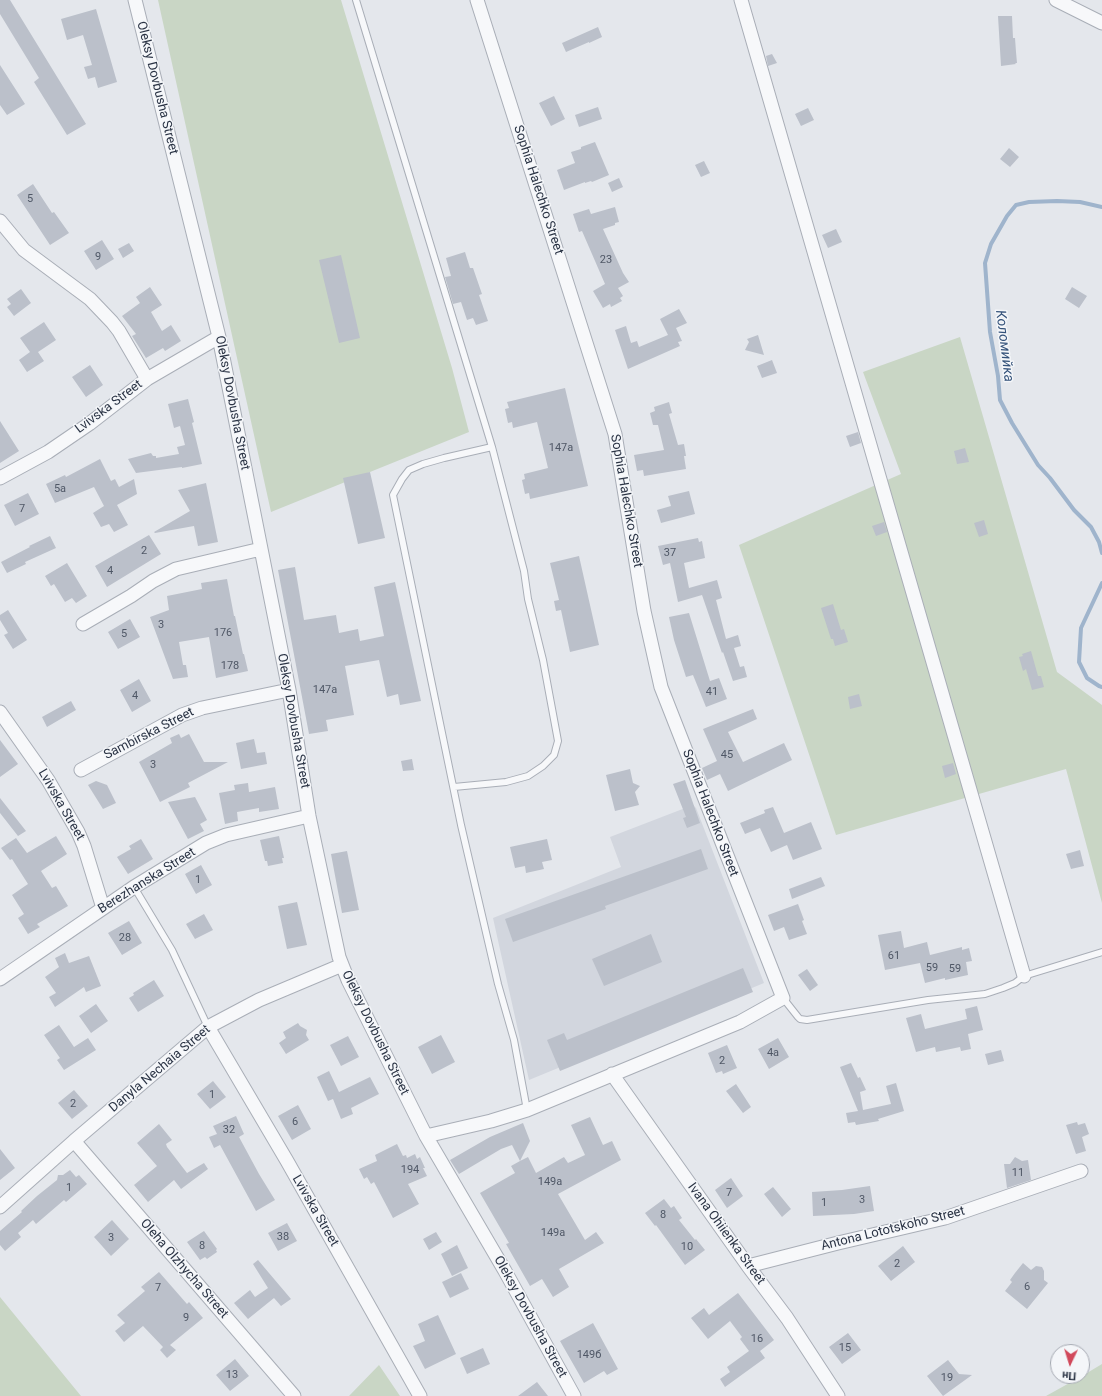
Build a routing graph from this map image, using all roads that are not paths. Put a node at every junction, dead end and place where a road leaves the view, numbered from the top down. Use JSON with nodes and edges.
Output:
{"nodes":[{"id":1,"x":135,"y":0,"type":"edge"},
{"id":2,"x":356,"y":0,"type":"edge"},
{"id":3,"x":477,"y":0,"type":"edge"},
{"id":4,"x":741,"y":0,"type":"edge"},
{"id":5,"x":1056,"y":0,"type":"edge"},
{"id":6,"x":1102,"y":23,"type":"edge"},
{"id":7,"x":0,"y":221,"type":"edge"},
{"id":8,"x":219,"y":337,"type":"junction"},
{"id":9,"x":147,"y":379,"type":"junction"},
{"id":10,"x":492,"y":447,"type":"junction"},
{"id":11,"x":0,"y":478,"type":"edge"},
{"id":12,"x":261,"y":549,"type":"junction"},
{"id":13,"x":83,"y":624,"type":"dead end"},
{"id":14,"x":289,"y":690,"type":"junction"},
{"id":15,"x":0,"y":712,"type":"edge"},
{"id":16,"x":81,"y":770,"type":"dead end"},
{"id":17,"x":454,"y":787,"type":"junction"},
{"id":18,"x":309,"y":816,"type":"junction"},
{"id":19,"x":134,"y":887,"type":"junction"},
{"id":20,"x":103,"y":908,"type":"junction"},
{"id":21,"x":1102,"y":952,"type":"edge"},
{"id":22,"x":342,"y":965,"type":"junction"},
{"id":23,"x":1024,"y":976,"type":"junction"},
{"id":24,"x":0,"y":979,"type":"edge"},
{"id":25,"x":783,"y":998,"type":"junction"},
{"id":26,"x":208,"y":1027,"type":"junction"},
{"id":27,"x":612,"y":1074,"type":"junction"},
{"id":28,"x":527,"y":1110,"type":"junction"},
{"id":29,"x":426,"y":1136,"type":"junction"},
{"id":30,"x":74,"y":1141,"type":"junction"},
{"id":31,"x":1081,"y":1171,"type":"dead end"},
{"id":32,"x":0,"y":1207,"type":"edge"},
{"id":33,"x":748,"y":1266,"type":"junction"},
{"id":34,"x":294,"y":1396,"type":"edge"},
{"id":35,"x":420,"y":1396,"type":"edge"},
{"id":36,"x":574,"y":1396,"type":"edge"},
{"id":37,"x":838,"y":1396,"type":"edge"}],
"edges":[{"from":1,"to":8,"type":"street","name":"Oleksy Dovbusha Street"},
{"from":2,"to":10,"type":"lane"},
{"from":3,"to":25,"type":"street","name":"Sophia Halechko Street"},
{"from":4,"to":23,"type":"street"},
{"from":5,"to":6,"type":"street"},
{"from":7,"to":9,"type":"street"},
{"from":8,"to":9,"type":"street","name":"Lvivska Street"},
{"from":8,"to":12,"type":"street","name":"Oleksy Dovbusha Street"},
{"from":9,"to":11,"type":"street","name":"Lvivska Street"},
{"from":10,"to":17,"type":"lane"},
{"from":10,"to":17,"type":"lane"},
{"from":12,"to":13,"type":"street"},
{"from":12,"to":14,"type":"street","name":"Oleksy Dovbusha Street"},
{"from":14,"to":16,"type":"street","name":"Sambirska Street"},
{"from":14,"to":18,"type":"street","name":"Oleksy Dovbusha Street"},
{"from":15,"to":20,"type":"street","name":"Lvivska Street"},
{"from":17,"to":28,"type":"lane"},
{"from":18,"to":19,"type":"street","name":"Berezhanska Street"},
{"from":18,"to":22,"type":"street","name":"Oleksy Dovbusha Street"},
{"from":19,"to":20,"type":"street","name":"Berezhanska Street"},
{"from":19,"to":26,"type":"lane"},
{"from":20,"to":24,"type":"street","name":"Berezhanska Street"},
{"from":21,"to":23,"type":"lane"},
{"from":22,"to":26,"type":"street","name":"Danyla Nechaia Street"},
{"from":22,"to":29,"type":"street","name":"Oleksy Dovbusha Street"},
{"from":23,"to":25,"type":"lane"},
{"from":25,"to":27,"type":"street"},
{"from":26,"to":30,"type":"street","name":"Danyla Nechaia Street"},
{"from":26,"to":35,"type":"street","name":"Lvivska Street"},
{"from":27,"to":28,"type":"street"},
{"from":27,"to":33,"type":"street","name":"Ivana Ohiienka Street"},
{"from":28,"to":29,"type":"street"},
{"from":29,"to":36,"type":"street","name":"Oleksy Dovbusha Street"},
{"from":30,"to":32,"type":"street","name":"Danyla Nechaia Street"},
{"from":30,"to":34,"type":"street","name":"Oleha Olzhycha Street"},
{"from":31,"to":33,"type":"street","name":"Antona Lototskoho Street"},
{"from":33,"to":37,"type":"street","name":"Ivana Ohiienka Street"}]}
